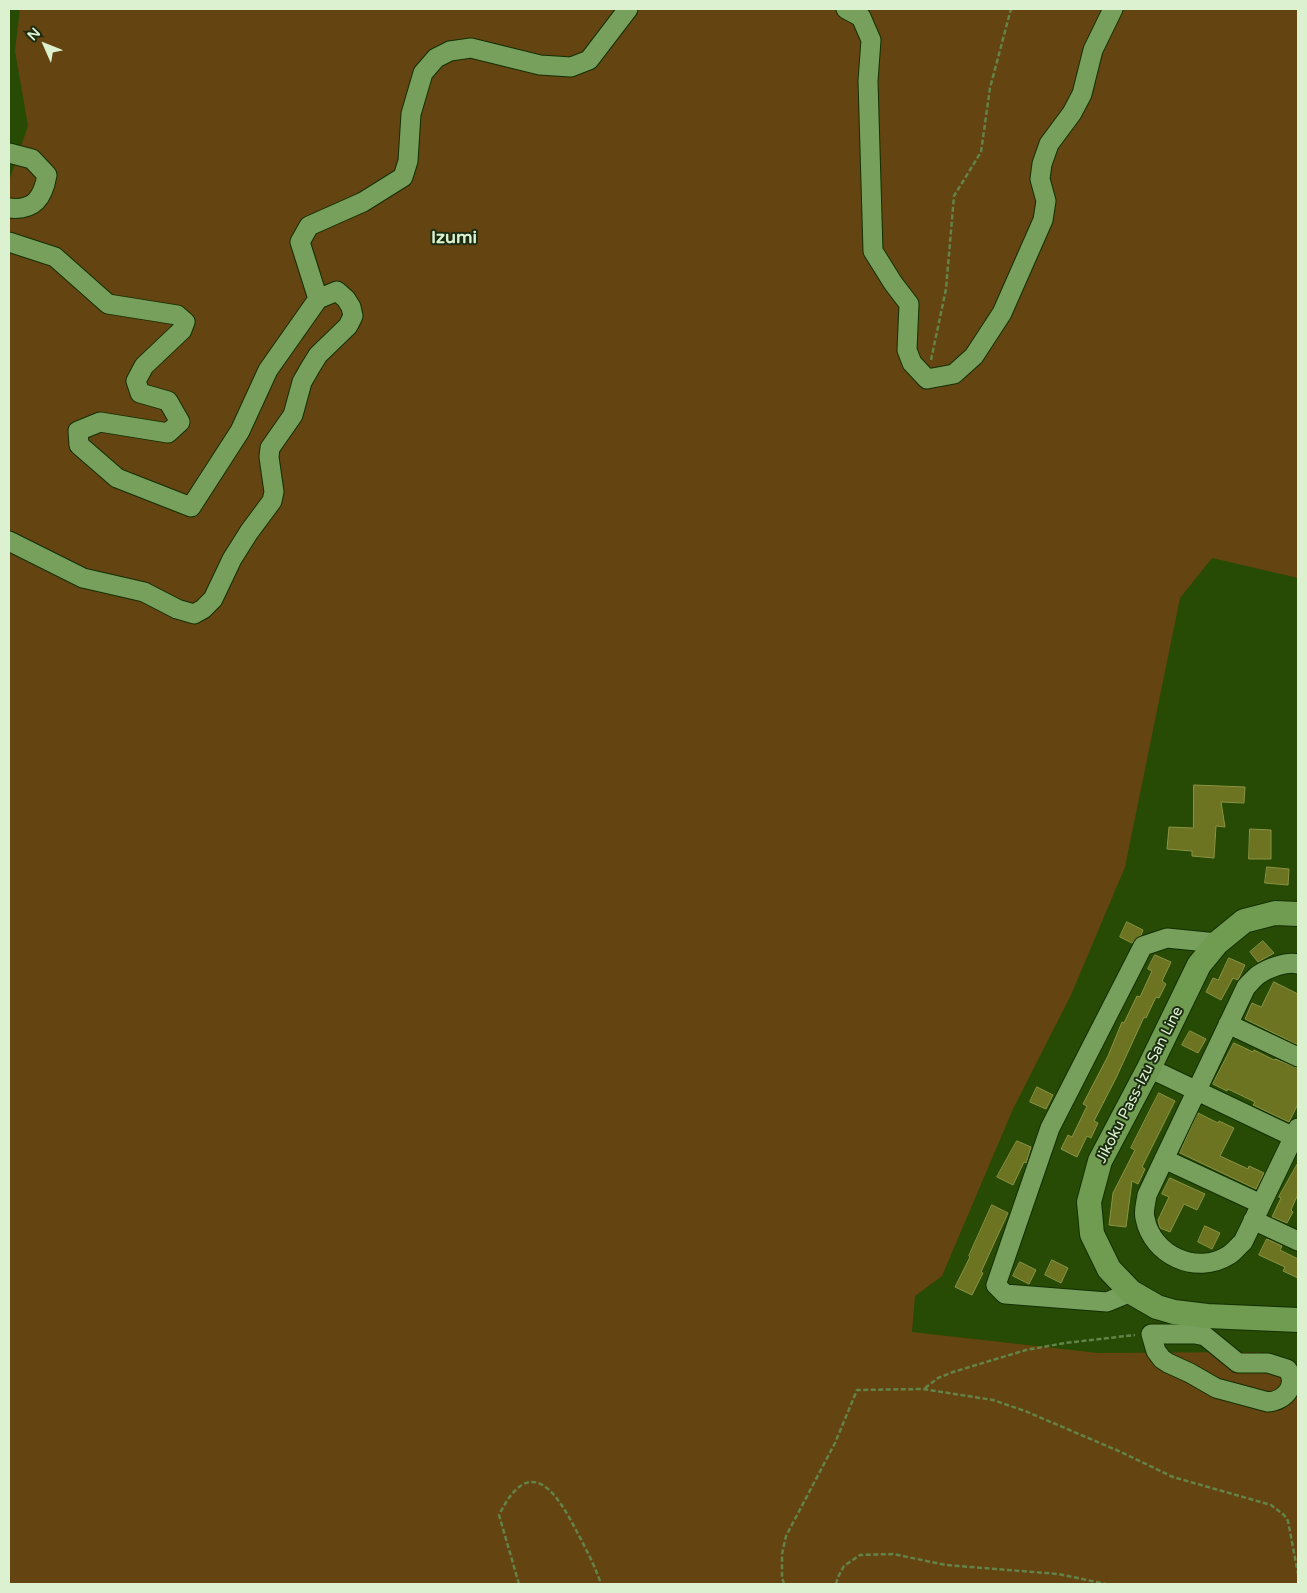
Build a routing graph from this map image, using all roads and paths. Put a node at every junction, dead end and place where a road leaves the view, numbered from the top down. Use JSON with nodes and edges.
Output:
{"nodes":[{"id":1,"x":628,"y":9,"type":"edge"},
{"id":2,"x":846,"y":9,"type":"edge"},
{"id":3,"x":1011,"y":9,"type":"edge"},
{"id":4,"x":1113,"y":9,"type":"edge"},
{"id":5,"x":9,"y":153,"type":"edge"},
{"id":6,"x":9,"y":208,"type":"edge"},
{"id":7,"x":9,"y":242,"type":"edge"},
{"id":8,"x":318,"y":299,"type":"junction"},
{"id":9,"x":927,"y":379,"type":"junction"},
{"id":10,"x":9,"y":541,"type":"edge"},
{"id":11,"x":1298,"y":914,"type":"edge"},
{"id":12,"x":1217,"y":943,"type":"junction"},
{"id":13,"x":1298,"y":964,"type":"edge"},
{"id":14,"x":1228,"y":1024,"type":"junction"},
{"id":15,"x":1298,"y":1057,"type":"edge"},
{"id":16,"x":1149,"y":1068,"type":"junction"},
{"id":17,"x":1197,"y":1090,"type":"junction"},
{"id":18,"x":1297,"y":1135,"type":"edge"},
{"id":19,"x":1164,"y":1159,"type":"junction"},
{"id":20,"x":1257,"y":1212,"type":"junction"},
{"id":21,"x":1298,"y":1241,"type":"edge"},
{"id":22,"x":1131,"y":1292,"type":"junction"},
{"id":23,"x":1298,"y":1320,"type":"edge"},
{"id":24,"x":1206,"y":1326,"type":"junction"},
{"id":25,"x":1151,"y":1334,"type":"junction"},
{"id":26,"x":923,"y":1389,"type":"junction"},
{"id":27,"x":1298,"y":1574,"type":"edge"},
{"id":28,"x":519,"y":1584,"type":"edge"},
{"id":29,"x":601,"y":1584,"type":"edge"},
{"id":30,"x":784,"y":1584,"type":"edge"},
{"id":31,"x":836,"y":1584,"type":"edge"},
{"id":32,"x":1106,"y":1584,"type":"edge"}],
"edges":[{"from":1,"to":8,"type":"street"},
{"from":2,"to":9,"type":"street"},
{"from":3,"to":9,"type":"path"},
{"from":4,"to":9,"type":"street"},
{"from":5,"to":6,"type":"street"},
{"from":7,"to":8,"type":"street"},
{"from":8,"to":10,"type":"street"},
{"from":11,"to":12,"type":"main road","name":"Jikoku Pass-Izu San Line"},
{"from":12,"to":16,"type":"main road","name":"Jikoku Pass-Izu San Line"},
{"from":12,"to":22,"type":"street"},
{"from":13,"to":14,"type":"street"},
{"from":14,"to":15,"type":"street"},
{"from":14,"to":17,"type":"street"},
{"from":16,"to":17,"type":"street"},
{"from":16,"to":22,"type":"main road","name":"Jikoku Pass-Izu San Line"},
{"from":17,"to":18,"type":"street"},
{"from":17,"to":19,"type":"street"},
{"from":18,"to":20,"type":"street"},
{"from":19,"to":20,"type":"street"},
{"from":19,"to":20,"type":"street"},
{"from":20,"to":21,"type":"street"},
{"from":22,"to":24,"type":"main road","name":"Jikoku Pass-Izu San Line"},
{"from":23,"to":24,"type":"main road","name":"Jikoku Pass-Izu San Line"},
{"from":24,"to":25,"type":"street"},
{"from":24,"to":25,"type":"street"},
{"from":25,"to":26,"type":"path"},
{"from":26,"to":27,"type":"path"},
{"from":26,"to":30,"type":"path"},
{"from":28,"to":29,"type":"path"},
{"from":31,"to":32,"type":"path"}]}
